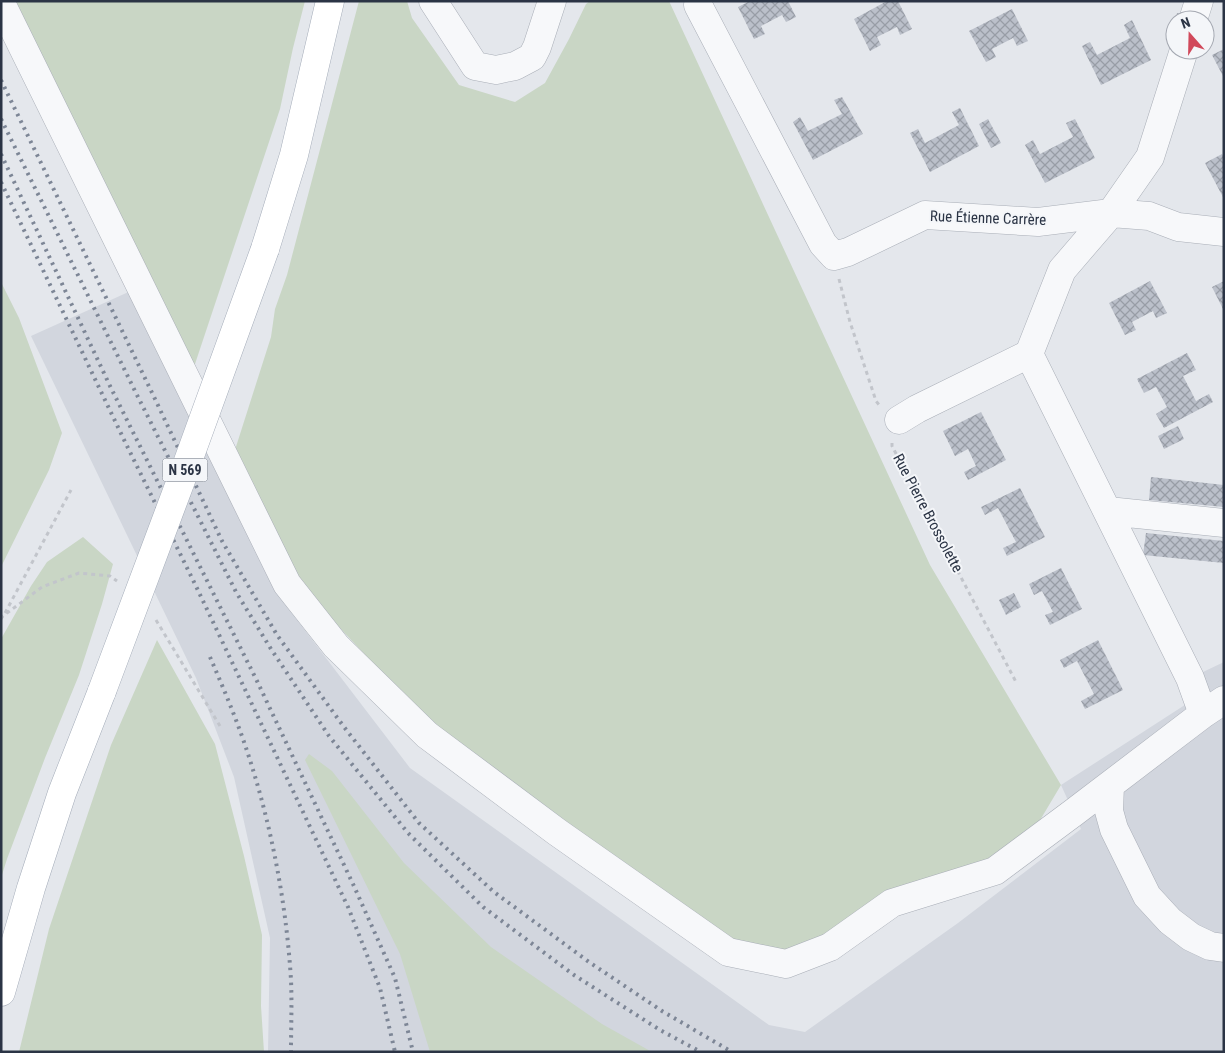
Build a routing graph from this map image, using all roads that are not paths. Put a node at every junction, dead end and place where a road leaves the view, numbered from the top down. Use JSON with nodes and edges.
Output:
{"nodes":[{"id":1,"x":330,"y":1,"type":"edge"},
{"id":2,"x":434,"y":1,"type":"edge"},
{"id":3,"x":552,"y":1,"type":"edge"},
{"id":4,"x":1,"y":4,"type":"edge"},
{"id":5,"x":698,"y":5,"type":"dead end"},
{"id":6,"x":1181,"y":60,"type":"edge"},
{"id":7,"x":1111,"y":213,"type":"junction"},
{"id":8,"x":1224,"y":232,"type":"edge"},
{"id":9,"x":1029,"y":354,"type":"junction"},
{"id":10,"x":899,"y":420,"type":"road end"},
{"id":11,"x":1108,"y":511,"type":"junction"},
{"id":12,"x":1224,"y":523,"type":"edge"},
{"id":13,"x":1213,"y":707,"type":"edge"},
{"id":14,"x":1110,"y":785,"type":"junction"},
{"id":15,"x":1224,"y":948,"type":"edge"},
{"id":16,"x":1,"y":992,"type":"edge"}],
"edges":[{"from":1,"to":16,"type":"main road","number":"N 569","bridge":true},
{"from":2,"to":3,"type":"street"},
{"from":4,"to":14,"type":"street"},
{"from":5,"to":7,"type":"street","name":"Rue Étienne Carrère"},
{"from":6,"to":7,"type":"street"},
{"from":7,"to":8,"type":"street","name":"Rue Étienne Carrère"},
{"from":7,"to":9,"type":"street"},
{"from":9,"to":10,"type":"street"},
{"from":9,"to":11,"type":"street"},
{"from":11,"to":12,"type":"street"},
{"from":11,"to":13,"type":"street"},
{"from":13,"to":14,"type":"street"},
{"from":14,"to":15,"type":"street"}]}
